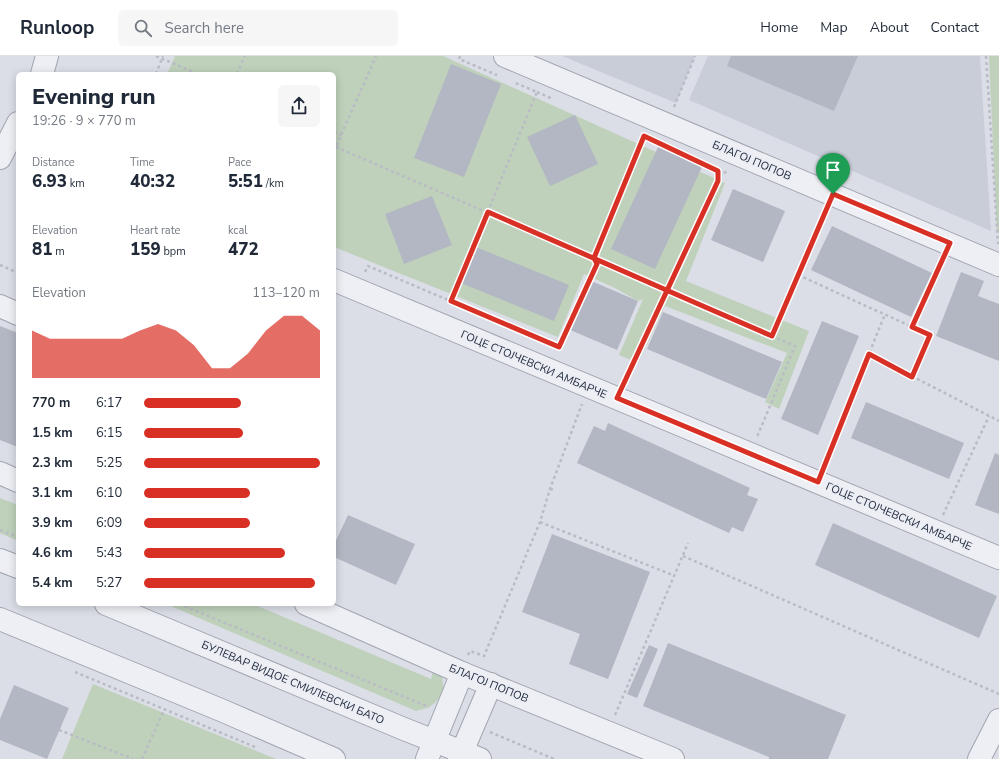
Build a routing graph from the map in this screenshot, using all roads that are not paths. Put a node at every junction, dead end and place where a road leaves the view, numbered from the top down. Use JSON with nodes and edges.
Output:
{"nodes":[{"id":1,"x":47,"y":56,"type":"edge"},
{"id":2,"x":506,"y":56,"type":"edge"},
{"id":3,"x":43,"y":72,"type":"edge"},
{"id":4,"x":16,"y":127,"type":"edge"},
{"id":5,"x":6,"y":147,"type":"edge"},
{"id":6,"x":999,"y":265,"type":"edge"},
{"id":7,"x":336,"y":281,"type":"edge"},
{"id":8,"x":0,"y":306,"type":"edge"},
{"id":9,"x":16,"y":313,"type":"edge"},
{"id":10,"x":0,"y":473,"type":"edge"},
{"id":11,"x":16,"y":480,"type":"edge"},
{"id":12,"x":999,"y":558,"type":"edge"},
{"id":13,"x":0,"y":560,"type":"edge"},
{"id":14,"x":16,"y":566,"type":"edge"},
{"id":15,"x":111,"y":606,"type":"edge"},
{"id":16,"x":311,"y":606,"type":"edge"},
{"id":17,"x":0,"y":619,"type":"edge"},
{"id":18,"x":462,"y":673,"type":"junction"},
{"id":19,"x":491,"y":684,"type":"junction"},
{"id":20,"x":999,"y":720,"type":"edge"},
{"id":21,"x":431,"y":750,"type":"edge"},
{"id":22,"x":467,"y":757,"type":"edge"},
{"id":23,"x":334,"y":759,"type":"edge"},
{"id":24,"x":673,"y":759,"type":"edge"},
{"id":25,"x":980,"y":759,"type":"edge"}],
"edges":[{"from":1,"to":3,"type":"street"},
{"from":2,"to":6,"type":"street","name":"БЛАГОЈ ПОПОВ"},
{"from":4,"to":5,"type":"street"},
{"from":7,"to":12,"type":"street","name":"ГОЦЕ СТОЈЧЕВСКИ АМБАРЧЕ"},
{"from":8,"to":9,"type":"street"},
{"from":10,"to":11,"type":"street"},
{"from":13,"to":14,"type":"street"},
{"from":15,"to":21,"type":"street","name":"БУЛЕВАР ВИДОЕ СМИЛЕВСКИ БАТО"},
{"from":16,"to":18,"type":"street","name":"БЛАГОЈ ПОПОВ"},
{"from":17,"to":23,"type":"street"},
{"from":18,"to":19,"type":"street","name":"БЛАГОЈ ПОПОВ"},
{"from":18,"to":21,"type":"street"},
{"from":19,"to":22,"type":"street"},
{"from":19,"to":24,"type":"street","name":"БЛАГОЈ ПОПОВ"},
{"from":20,"to":25,"type":"street"},
{"from":21,"to":22,"type":"street","name":"БУЛЕВАР ВИДОЕ СМИЛЕВСКИ БАТО"}]}
